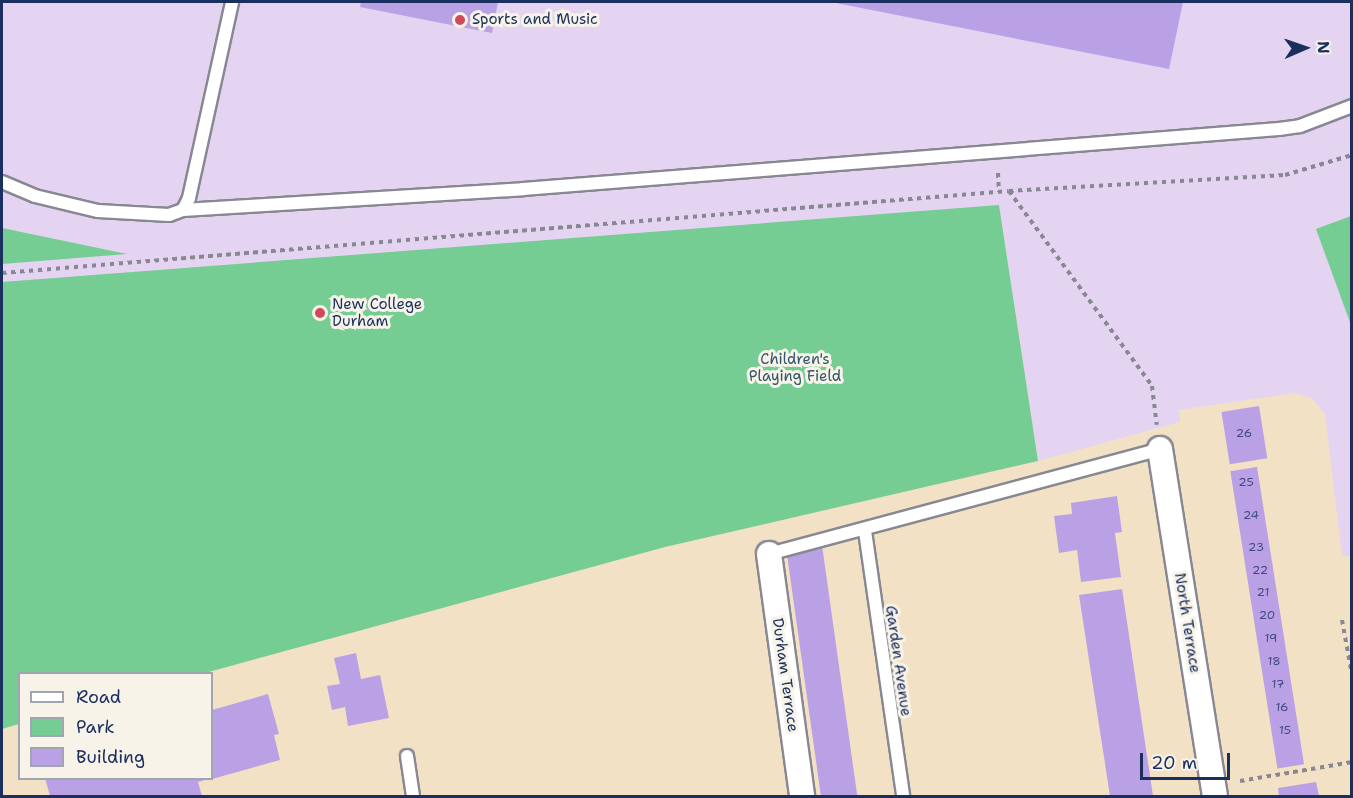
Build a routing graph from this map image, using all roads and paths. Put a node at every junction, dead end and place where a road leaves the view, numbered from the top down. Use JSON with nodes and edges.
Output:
{"nodes":[{"id":1,"x":232,"y":2,"type":"edge"},
{"id":2,"x":1352,"y":106,"type":"edge"},
{"id":3,"x":1352,"y":155,"type":"edge"},
{"id":4,"x":2,"y":182,"type":"edge"},
{"id":5,"x":1009,"y":191,"type":"junction"},
{"id":6,"x":183,"y":210,"type":"junction"},
{"id":7,"x":2,"y":273,"type":"edge"},
{"id":8,"x":1160,"y":449,"type":"junction"},
{"id":9,"x":864,"y":531,"type":"junction"},
{"id":10,"x":769,"y":554,"type":"joint"},
{"id":11,"x":1342,"y":620,"type":"dead end"},
{"id":12,"x":1352,"y":675,"type":"edge"},
{"id":13,"x":407,"y":756,"type":"dead end"},
{"id":14,"x":1352,"y":762,"type":"edge"},
{"id":15,"x":1214,"y":791,"type":"edge"},
{"id":16,"x":413,"y":796,"type":"edge"},
{"id":17,"x":802,"y":796,"type":"edge"},
{"id":18,"x":903,"y":796,"type":"edge"}],
"edges":[{"from":1,"to":6,"type":"lane"},
{"from":2,"to":6,"type":"lane"},
{"from":3,"to":5,"type":"path"},
{"from":4,"to":6,"type":"lane"},
{"from":5,"to":7,"type":"path"},
{"from":5,"to":8,"type":"path"},
{"from":8,"to":9,"type":"lane"},
{"from":8,"to":15,"type":"street","name":"North Terrace"},
{"from":9,"to":10,"type":"lane"},
{"from":9,"to":18,"type":"lane","name":"Garden Avenue"},
{"from":10,"to":17,"type":"street","name":"Durham Terrace"},
{"from":11,"to":12,"type":"path"},
{"from":13,"to":16,"type":"lane"},
{"from":14,"to":15,"type":"path"}]}
